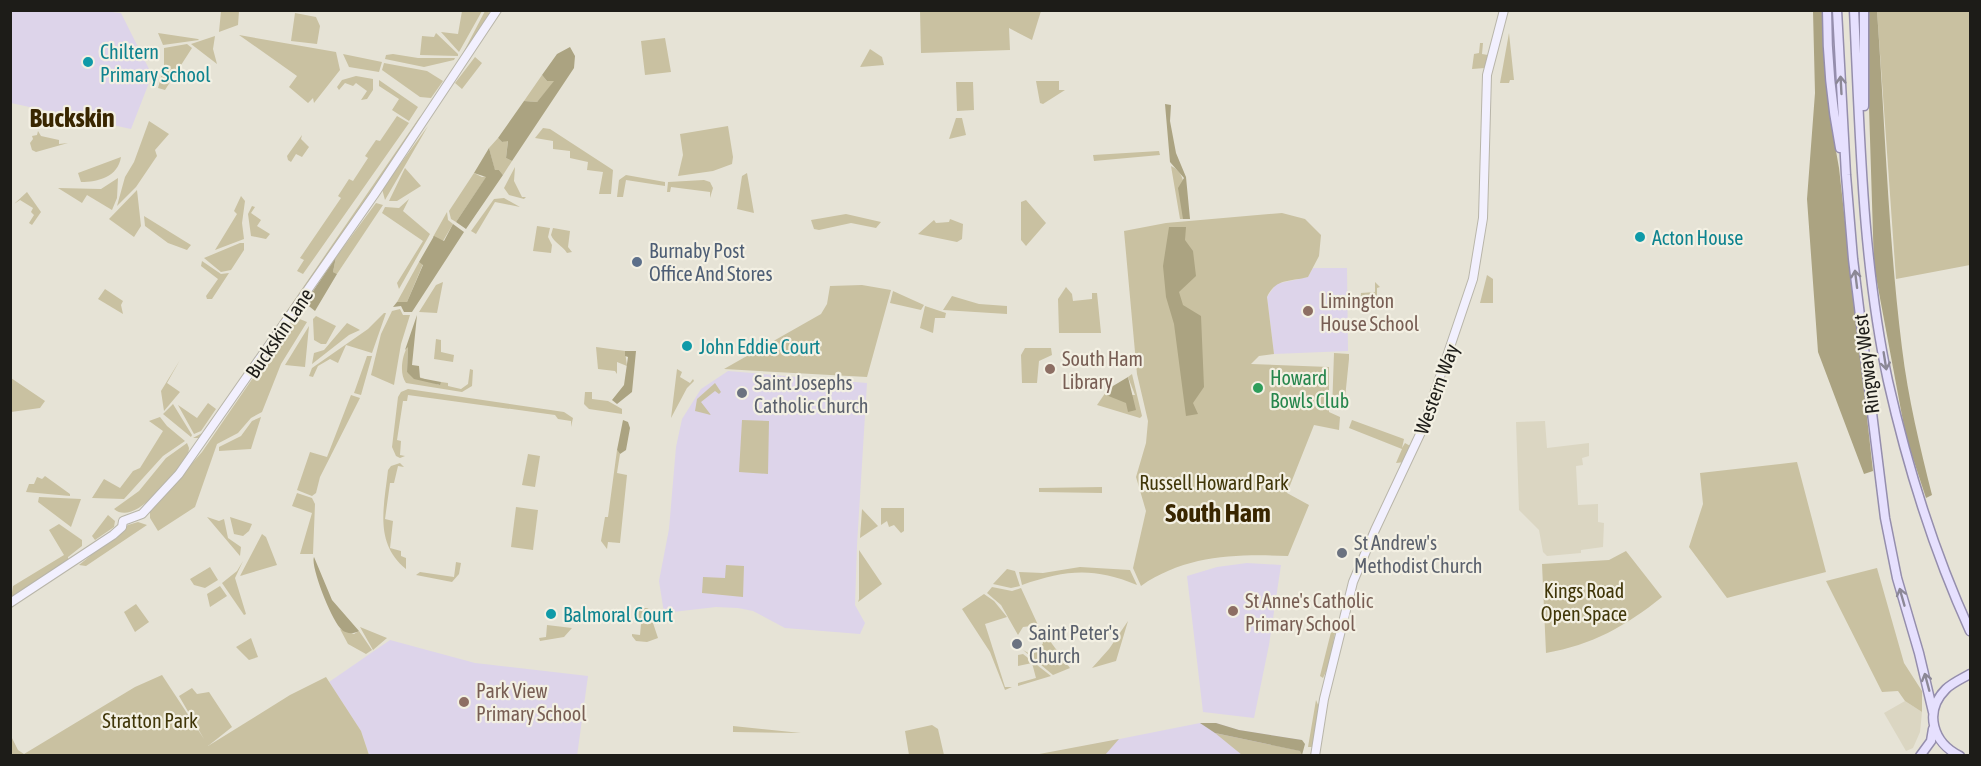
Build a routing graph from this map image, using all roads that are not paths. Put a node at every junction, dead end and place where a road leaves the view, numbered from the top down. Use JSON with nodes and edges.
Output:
{"nodes":[{"id":1,"x":497,"y":10,"type":"edge"},
{"id":2,"x":1504,"y":10,"type":"edge"},
{"id":3,"x":1827,"y":10,"type":"edge"},
{"id":4,"x":1838,"y":10,"type":"edge"},
{"id":5,"x":1854,"y":10,"type":"edge"},
{"id":6,"x":1864,"y":10,"type":"edge"},
{"id":7,"x":1845,"y":175,"type":"junction"},
{"id":8,"x":1863,"y":176,"type":"junction"},
{"id":9,"x":10,"y":603,"type":"edge"},
{"id":10,"x":1971,"y":631,"type":"edge"},
{"id":11,"x":1971,"y":674,"type":"edge"},
{"id":12,"x":1933,"y":712,"type":"junction"},
{"id":13,"x":1933,"y":729,"type":"junction"},
{"id":14,"x":1315,"y":756,"type":"edge"},
{"id":15,"x":1920,"y":756,"type":"edge"},
{"id":16,"x":1960,"y":756,"type":"edge"}],
"edges":[{"from":1,"to":9,"type":"street","name":"Buckskin Lane"},
{"from":2,"to":14,"type":"street","name":"Western Way"},
{"from":3,"to":7,"type":"main road"},
{"from":7,"to":4,"type":"main road","name":"Ringway West","one_way":true},
{"from":5,"to":8,"type":"main road","name":"Ringway West"},
{"from":6,"to":8,"type":"main road"},
{"from":12,"to":7,"type":"main road","name":"Ringway West","one_way":true},
{"from":8,"to":10,"type":"main road","name":"Ringway West","one_way":true},
{"from":11,"to":12,"type":"main road"},
{"from":12,"to":13,"type":"main road","name":"Ringway West"},
{"from":13,"to":15,"type":"main road"},
{"from":13,"to":16,"type":"main road"}]}
